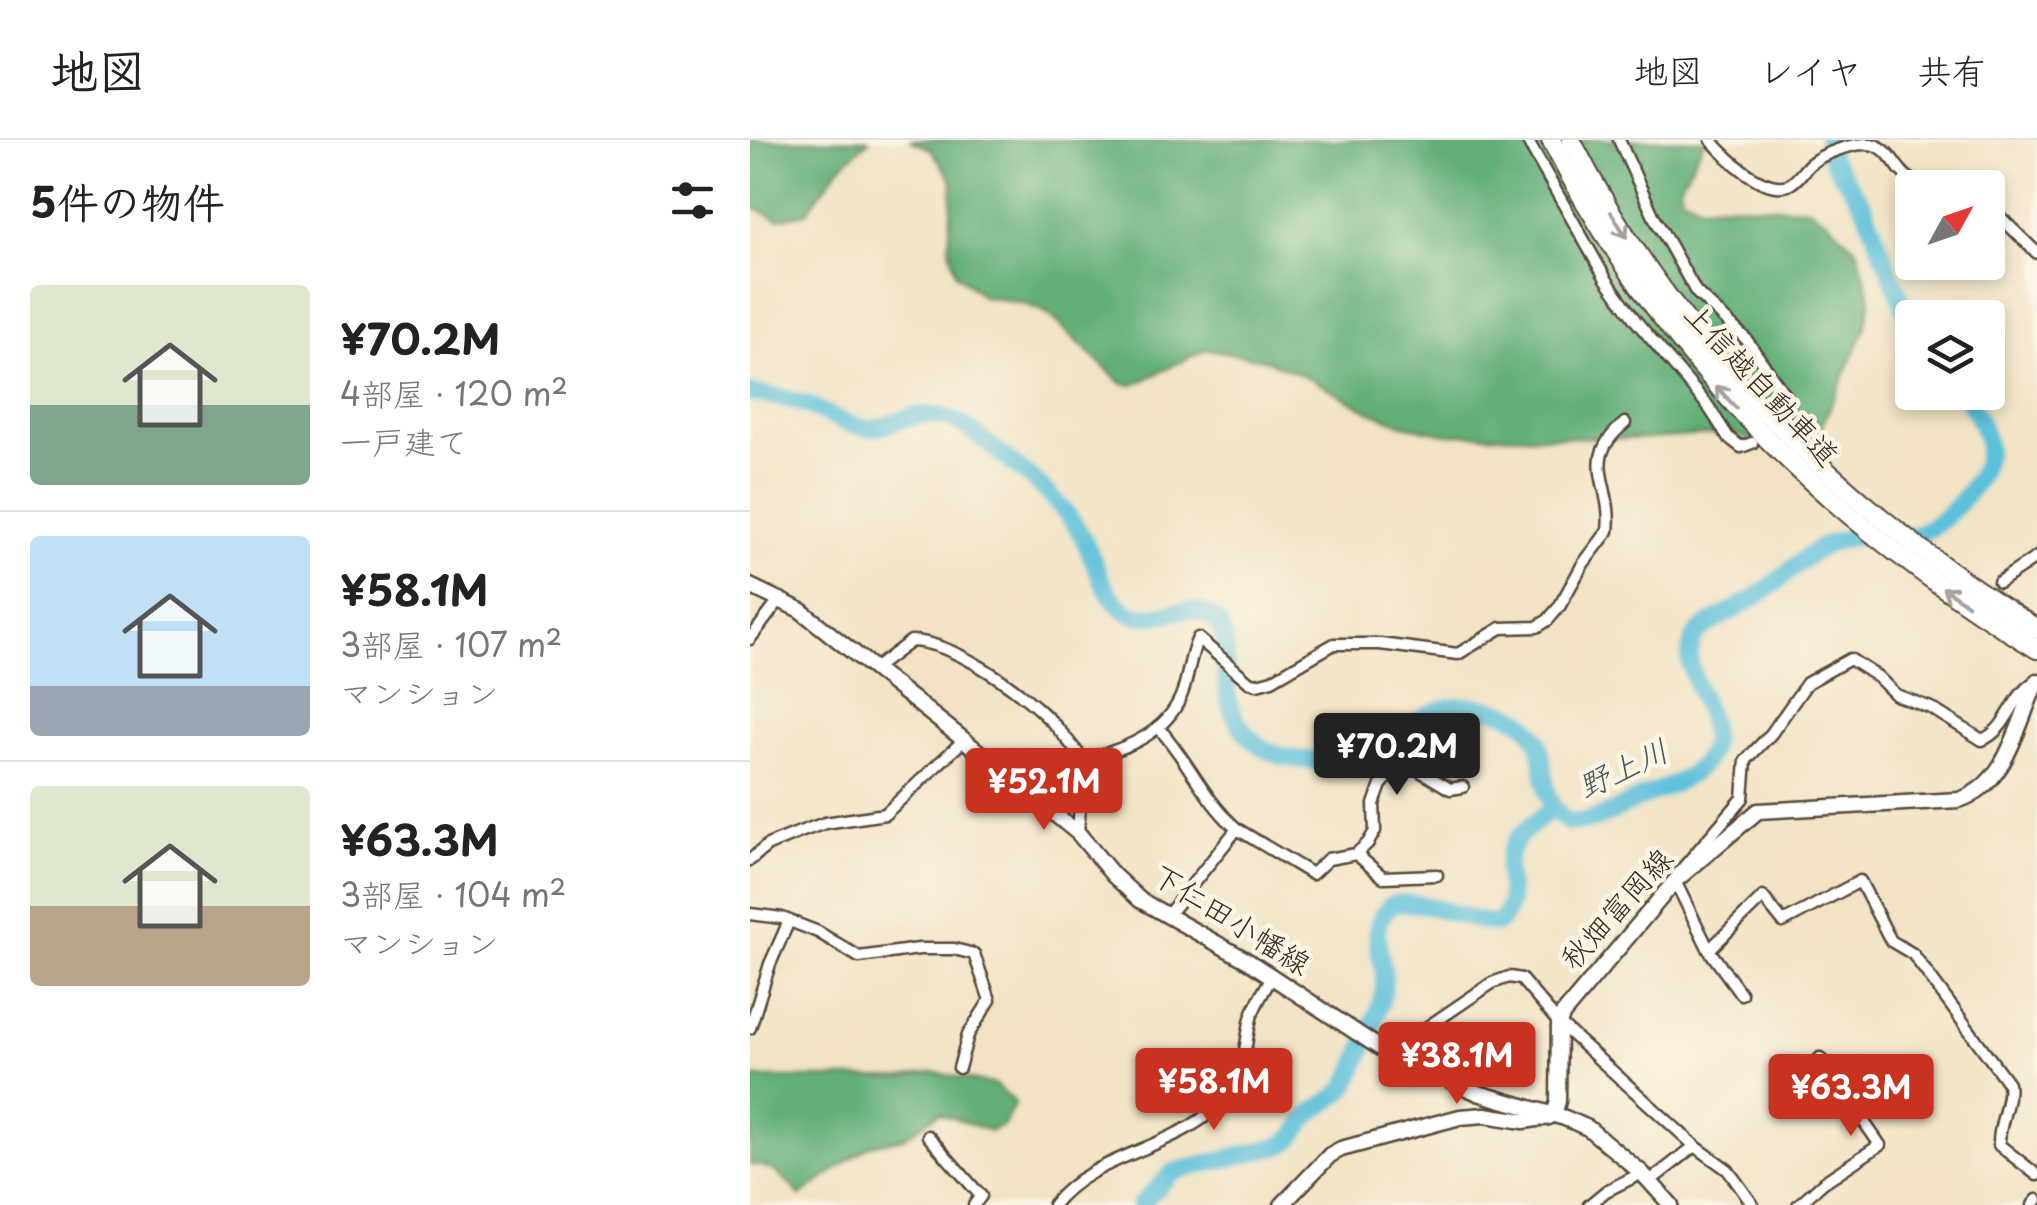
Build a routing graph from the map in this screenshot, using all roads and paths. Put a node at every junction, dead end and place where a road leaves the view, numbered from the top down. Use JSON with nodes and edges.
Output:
{"nodes":[{"id":1,"x":1526,"y":140,"type":"edge"},
{"id":2,"x":1551,"y":140,"type":"edge"},
{"id":3,"x":1571,"y":140,"type":"edge"},
{"id":4,"x":1619,"y":140,"type":"edge"},
{"id":5,"x":1711,"y":140,"type":"edge"},
{"id":6,"x":1903,"y":170,"type":"edge"},
{"id":7,"x":2005,"y":221,"type":"edge"},
{"id":8,"x":2037,"y":252,"type":"edge"},
{"id":9,"x":1784,"y":415,"type":"dead end"},
{"id":10,"x":1625,"y":423,"type":"dead end"},
{"id":11,"x":1752,"y":442,"type":"dead end"},
{"id":12,"x":1800,"y":461,"type":"junction"},
{"id":13,"x":2037,"y":557,"type":"edge"},
{"id":14,"x":2000,"y":582,"type":"dead end"},
{"id":15,"x":750,"y":586,"type":"edge"},
{"id":16,"x":781,"y":598,"type":"junction"},
{"id":17,"x":2037,"y":629,"type":"edge"},
{"id":18,"x":750,"y":640,"type":"edge"},
{"id":19,"x":2037,"y":649,"type":"edge"},
{"id":20,"x":874,"y":668,"type":"junction"},
{"id":21,"x":2037,"y":681,"type":"edge"},
{"id":22,"x":1158,"y":727,"type":"junction"},
{"id":23,"x":964,"y":740,"type":"junction"},
{"id":24,"x":1083,"y":759,"type":"junction"},
{"id":25,"x":1463,"y":787,"type":"dead end"},
{"id":26,"x":1238,"y":829,"type":"junction"},
{"id":27,"x":1078,"y":833,"type":"junction"},
{"id":28,"x":1356,"y":854,"type":"junction"},
{"id":29,"x":750,"y":860,"type":"edge"},
{"id":30,"x":1436,"y":876,"type":"dead end"},
{"id":31,"x":1675,"y":881,"type":"junction"},
{"id":32,"x":750,"y":914,"type":"edge"},
{"id":33,"x":1167,"y":916,"type":"junction"},
{"id":34,"x":789,"y":921,"type":"junction"},
{"id":35,"x":1709,"y":950,"type":"junction"},
{"id":36,"x":1272,"y":976,"type":"junction"},
{"id":37,"x":1740,"y":994,"type":"dead end"},
{"id":38,"x":1559,"y":1023,"type":"junction"},
{"id":39,"x":750,"y":1028,"type":"edge"},
{"id":40,"x":1386,"y":1051,"type":"junction"},
{"id":41,"x":1820,"y":1058,"type":"dead end"},
{"id":42,"x":959,"y":1068,"type":"dead end"},
{"id":43,"x":1554,"y":1115,"type":"junction"},
{"id":44,"x":928,"y":1136,"type":"dead end"},
{"id":45,"x":1696,"y":1146,"type":"junction"},
{"id":46,"x":2037,"y":1175,"type":"edge"},
{"id":47,"x":1646,"y":1177,"type":"junction"},
{"id":48,"x":974,"y":1205,"type":"edge"},
{"id":49,"x":1053,"y":1205,"type":"edge"},
{"id":50,"x":1282,"y":1205,"type":"edge"},
{"id":51,"x":1590,"y":1205,"type":"edge"},
{"id":52,"x":1672,"y":1205,"type":"edge"},
{"id":53,"x":1753,"y":1205,"type":"edge"},
{"id":54,"x":1798,"y":1205,"type":"edge"}],
"edges":[{"from":1,"to":11,"type":"street"},
{"from":12,"to":2,"type":"highway","name":"上信越自動車道","one_way":true},
{"from":3,"to":12,"type":"highway","name":"上信越自動車道","one_way":true},
{"from":4,"to":9,"type":"street"},
{"from":5,"to":6,"type":"street"},
{"from":7,"to":8,"type":"street"},
{"from":10,"to":22,"type":"street"},
{"from":12,"to":17,"type":"highway","name":"上信越自動車道"},
{"from":19,"to":12,"type":"highway","name":"上信越自動車道","one_way":true},
{"from":13,"to":14,"type":"street"},
{"from":15,"to":16,"type":"main road","name":"下仁田小幡線"},
{"from":16,"to":18,"type":"street"},
{"from":16,"to":20,"type":"main road","name":"下仁田小幡線"},
{"from":20,"to":23,"type":"main road","name":"下仁田小幡線"},
{"from":20,"to":24,"type":"street"},
{"from":21,"to":31,"type":"main road","name":"秋畑富岡線"},
{"from":21,"to":31,"type":"street"},
{"from":22,"to":24,"type":"street"},
{"from":22,"to":26,"type":"street"},
{"from":23,"to":27,"type":"main road","name":"下仁田小幡線"},
{"from":23,"to":29,"type":"street"},
{"from":24,"to":27,"type":"street"},
{"from":25,"to":28,"type":"street"},
{"from":26,"to":28,"type":"street"},
{"from":26,"to":33,"type":"street"},
{"from":27,"to":33,"type":"main road","name":"下仁田小幡線"},
{"from":28,"to":30,"type":"street"},
{"from":31,"to":35,"type":"street"},
{"from":31,"to":38,"type":"main road","name":"秋畑富岡線"},
{"from":32,"to":34,"type":"street"},
{"from":33,"to":36,"type":"main road","name":"下仁田小幡線"},
{"from":34,"to":39,"type":"street"},
{"from":34,"to":42,"type":"street"},
{"from":35,"to":37,"type":"street"},
{"from":35,"to":46,"type":"street"},
{"from":36,"to":40,"type":"main road","name":"下仁田小幡線"},
{"from":36,"to":49,"type":"street"},
{"from":38,"to":40,"type":"street"},
{"from":38,"to":43,"type":"main road"},
{"from":38,"to":45,"type":"street"},
{"from":40,"to":43,"type":"main road","name":"下仁田小幡線"},
{"from":41,"to":54,"type":"street"},
{"from":43,"to":47,"type":"main road","name":"下仁田小幡線"},
{"from":43,"to":50,"type":"main road"},
{"from":44,"to":48,"type":"street"},
{"from":45,"to":47,"type":"street"},
{"from":45,"to":53,"type":"street"},
{"from":47,"to":51,"type":"street"},
{"from":47,"to":52,"type":"main road","name":"下仁田小幡線"}]}
